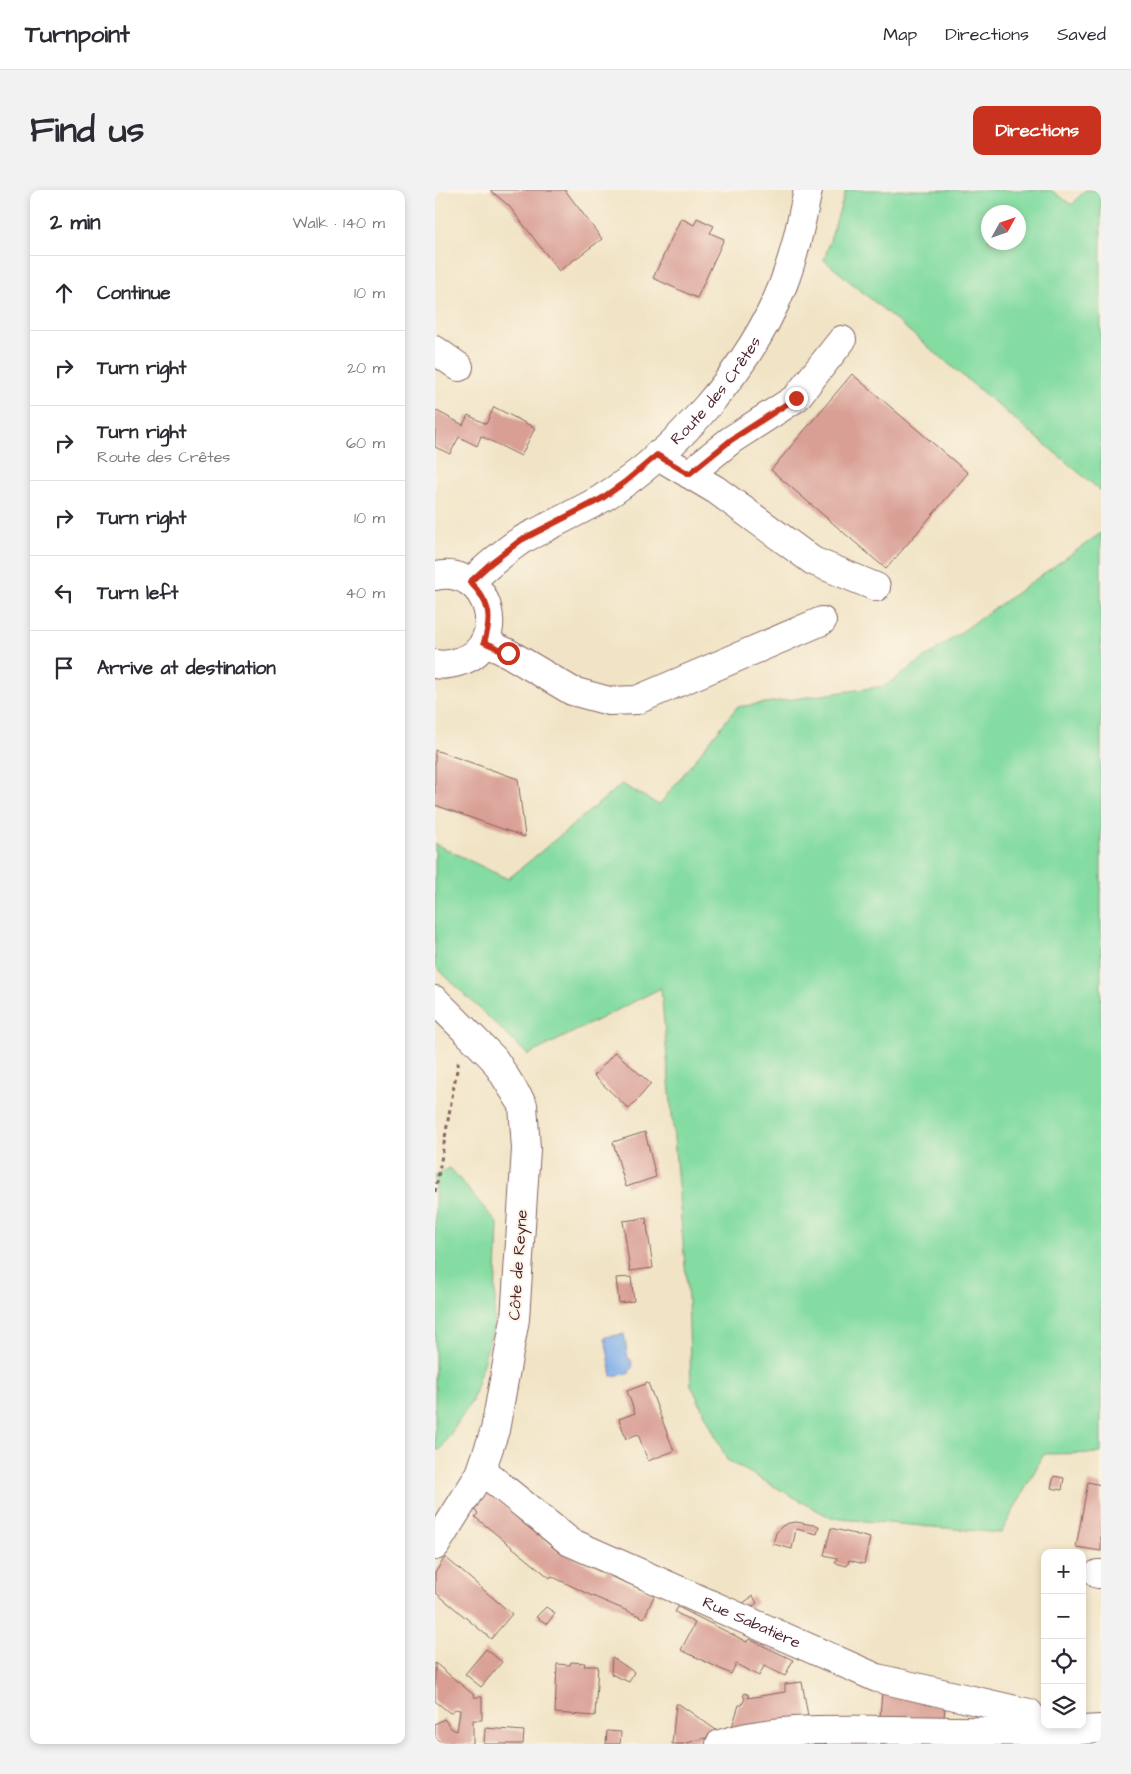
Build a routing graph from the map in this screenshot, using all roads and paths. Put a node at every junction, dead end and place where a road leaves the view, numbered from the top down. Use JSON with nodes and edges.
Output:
{"nodes":[{"id":1,"x":808,"y":190,"type":"edge"},
{"id":2,"x":841,"y":340,"type":"dead end"},
{"id":3,"x":435,"y":350,"type":"edge"},
{"id":4,"x":459,"y":368,"type":"dead end"},
{"id":5,"x":657,"y":455,"type":"junction"},
{"id":6,"x":689,"y":474,"type":"junction"},
{"id":7,"x":435,"y":576,"type":"edge"},
{"id":8,"x":470,"y":582,"type":"junction"},
{"id":9,"x":876,"y":587,"type":"dead end"},
{"id":10,"x":822,"y":621,"type":"dead end"},
{"id":11,"x":484,"y":642,"type":"junction"},
{"id":12,"x":435,"y":664,"type":"edge"},
{"id":13,"x":435,"y":1000,"type":"edge"},
{"id":14,"x":463,"y":1028,"type":"junction"},
{"id":15,"x":435,"y":1192,"type":"edge"},
{"id":16,"x":480,"y":1474,"type":"junction"},
{"id":17,"x":435,"y":1546,"type":"edge"},
{"id":18,"x":1101,"y":1729,"type":"edge"},
{"id":19,"x":1036,"y":1731,"type":"junction"},
{"id":20,"x":720,"y":1744,"type":"edge"}],
"edges":[{"from":1,"to":5,"type":"street","name":"Route des Crêtes"},
{"from":2,"to":6,"type":"street"},
{"from":3,"to":4,"type":"street"},
{"from":5,"to":6,"type":"street"},
{"from":5,"to":8,"type":"street","name":"Route des Crêtes"},
{"from":6,"to":9,"type":"street"},
{"from":7,"to":8,"type":"street"},
{"from":8,"to":11,"type":"street"},
{"from":10,"to":11,"type":"street"},
{"from":11,"to":12,"type":"street"},
{"from":13,"to":14,"type":"street","name":"Côte de Reyne"},
{"from":14,"to":15,"type":"path"},
{"from":14,"to":16,"type":"street","name":"Côte de Reyne"},
{"from":16,"to":17,"type":"street","name":"Côte de Reyne"},
{"from":16,"to":19,"type":"street","name":"Rue Sabatière"},
{"from":18,"to":19,"type":"street"},
{"from":19,"to":20,"type":"street"}]}
